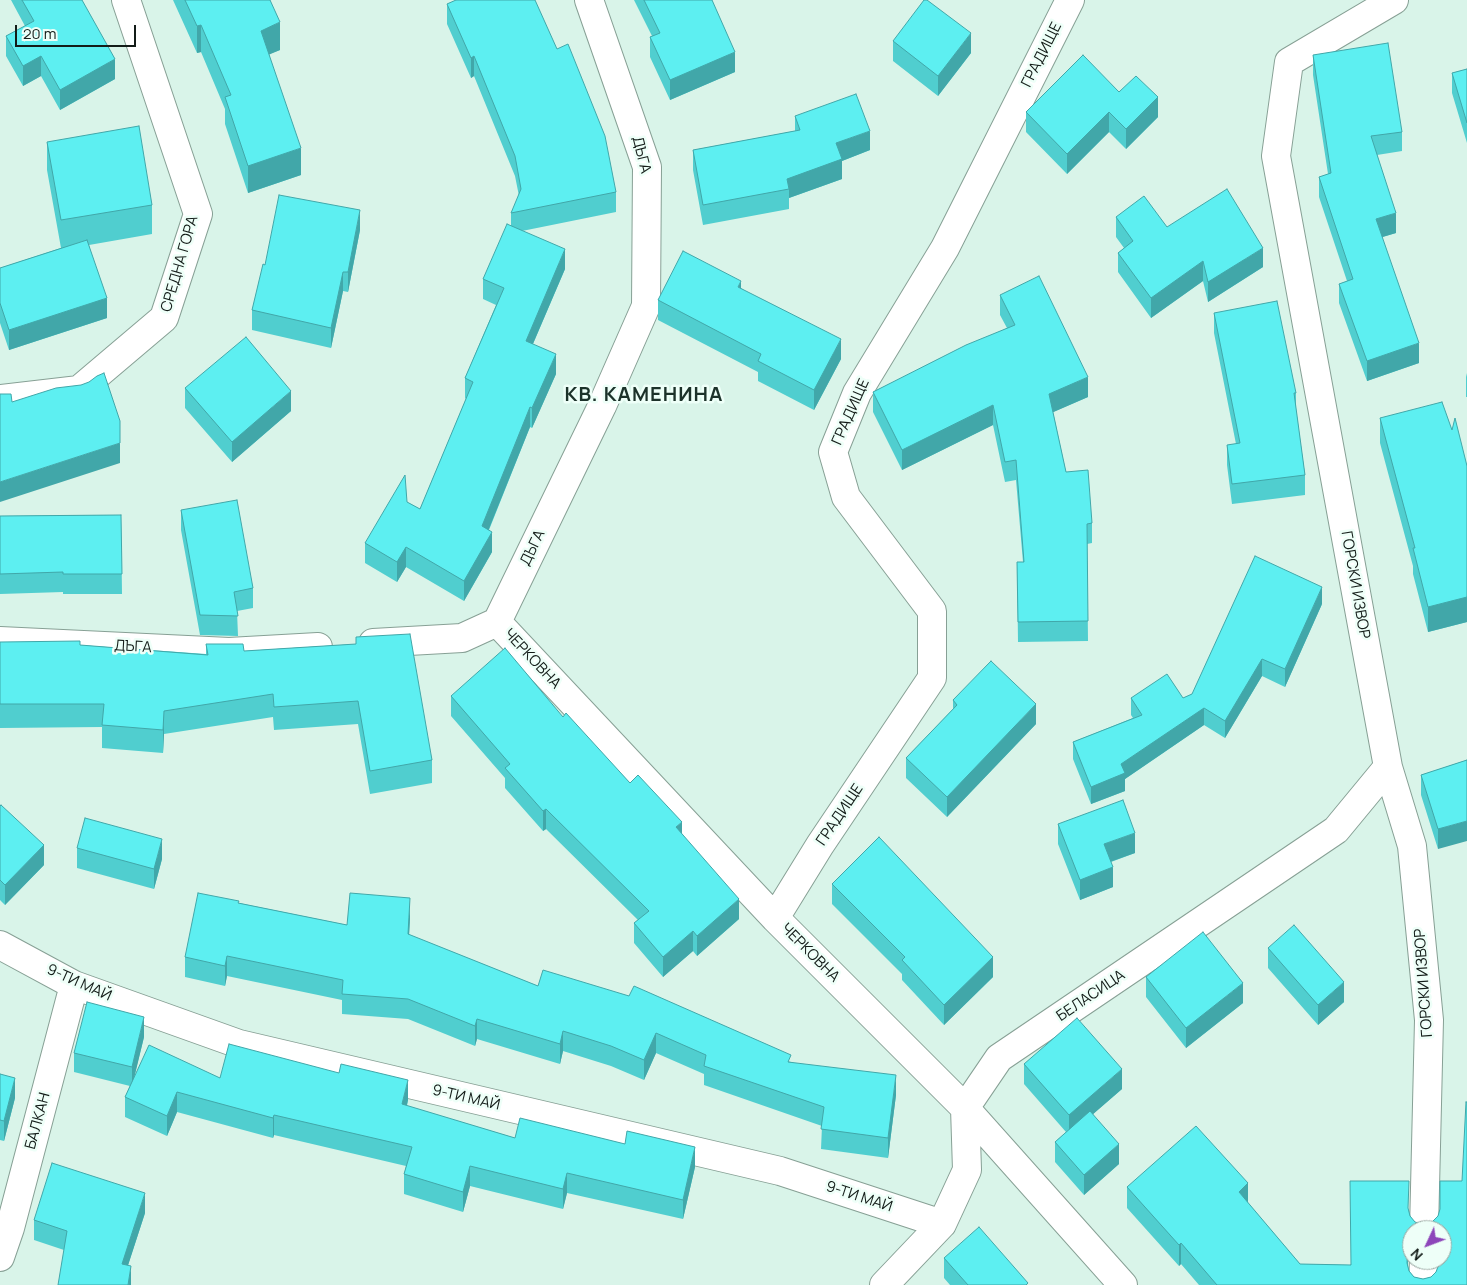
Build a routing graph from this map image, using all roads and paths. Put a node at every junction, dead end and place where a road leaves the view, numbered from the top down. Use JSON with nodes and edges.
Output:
{"nodes":[{"id":1,"x":126,"y":0,"type":"edge"},
{"id":2,"x":589,"y":0,"type":"edge"},
{"id":3,"x":1070,"y":0,"type":"edge"},
{"id":4,"x":1394,"y":0,"type":"edge"},
{"id":5,"x":0,"y":400,"type":"edge"},
{"id":6,"x":497,"y":622,"type":"junction"},
{"id":7,"x":0,"y":640,"type":"edge"},
{"id":8,"x":1388,"y":767,"type":"junction"},
{"id":9,"x":775,"y":918,"type":"junction"},
{"id":10,"x":0,"y":945,"type":"edge"},
{"id":11,"x":74,"y":985,"type":"junction"},
{"id":12,"x":965,"y":1108,"type":"junction"},
{"id":13,"x":1424,"y":1220,"type":"edge"},
{"id":14,"x":942,"y":1224,"type":"junction"},
{"id":15,"x":0,"y":1256,"type":"edge"},
{"id":16,"x":1424,"y":1270,"type":"edge"},
{"id":17,"x":884,"y":1285,"type":"edge"},
{"id":18,"x":1123,"y":1285,"type":"edge"},
{"id":19,"x":1423,"y":1285,"type":"edge"}],
"edges":[{"from":1,"to":5,"type":"street","name":"СРЕДНА ГОРА"},
{"from":2,"to":6,"type":"street","name":"ДЪГА"},
{"from":3,"to":9,"type":"street","name":"ГРАДИЩЕ"},
{"from":4,"to":8,"type":"street","name":"ГОРСКИ ИЗВОР"},
{"from":6,"to":7,"type":"street","name":"ДЪГА"},
{"from":6,"to":9,"type":"street","name":"ЧЕРКОВНА"},
{"from":8,"to":12,"type":"street","name":"БЕЛАСИЦА"},
{"from":8,"to":13,"type":"street","name":"ГОРСКИ ИЗВОР"},
{"from":9,"to":12,"type":"street","name":"ЧЕРКОВНА"},
{"from":10,"to":11,"type":"street","name":"9-ТИ МАЙ"},
{"from":11,"to":14,"type":"street","name":"9-ТИ МАЙ"},
{"from":11,"to":15,"type":"street","name":"БАЛКАН"},
{"from":12,"to":14,"type":"street"},
{"from":12,"to":18,"type":"street","name":"ЧЕРКОВНА"},
{"from":14,"to":17,"type":"street"},
{"from":16,"to":19,"type":"street"}]}
